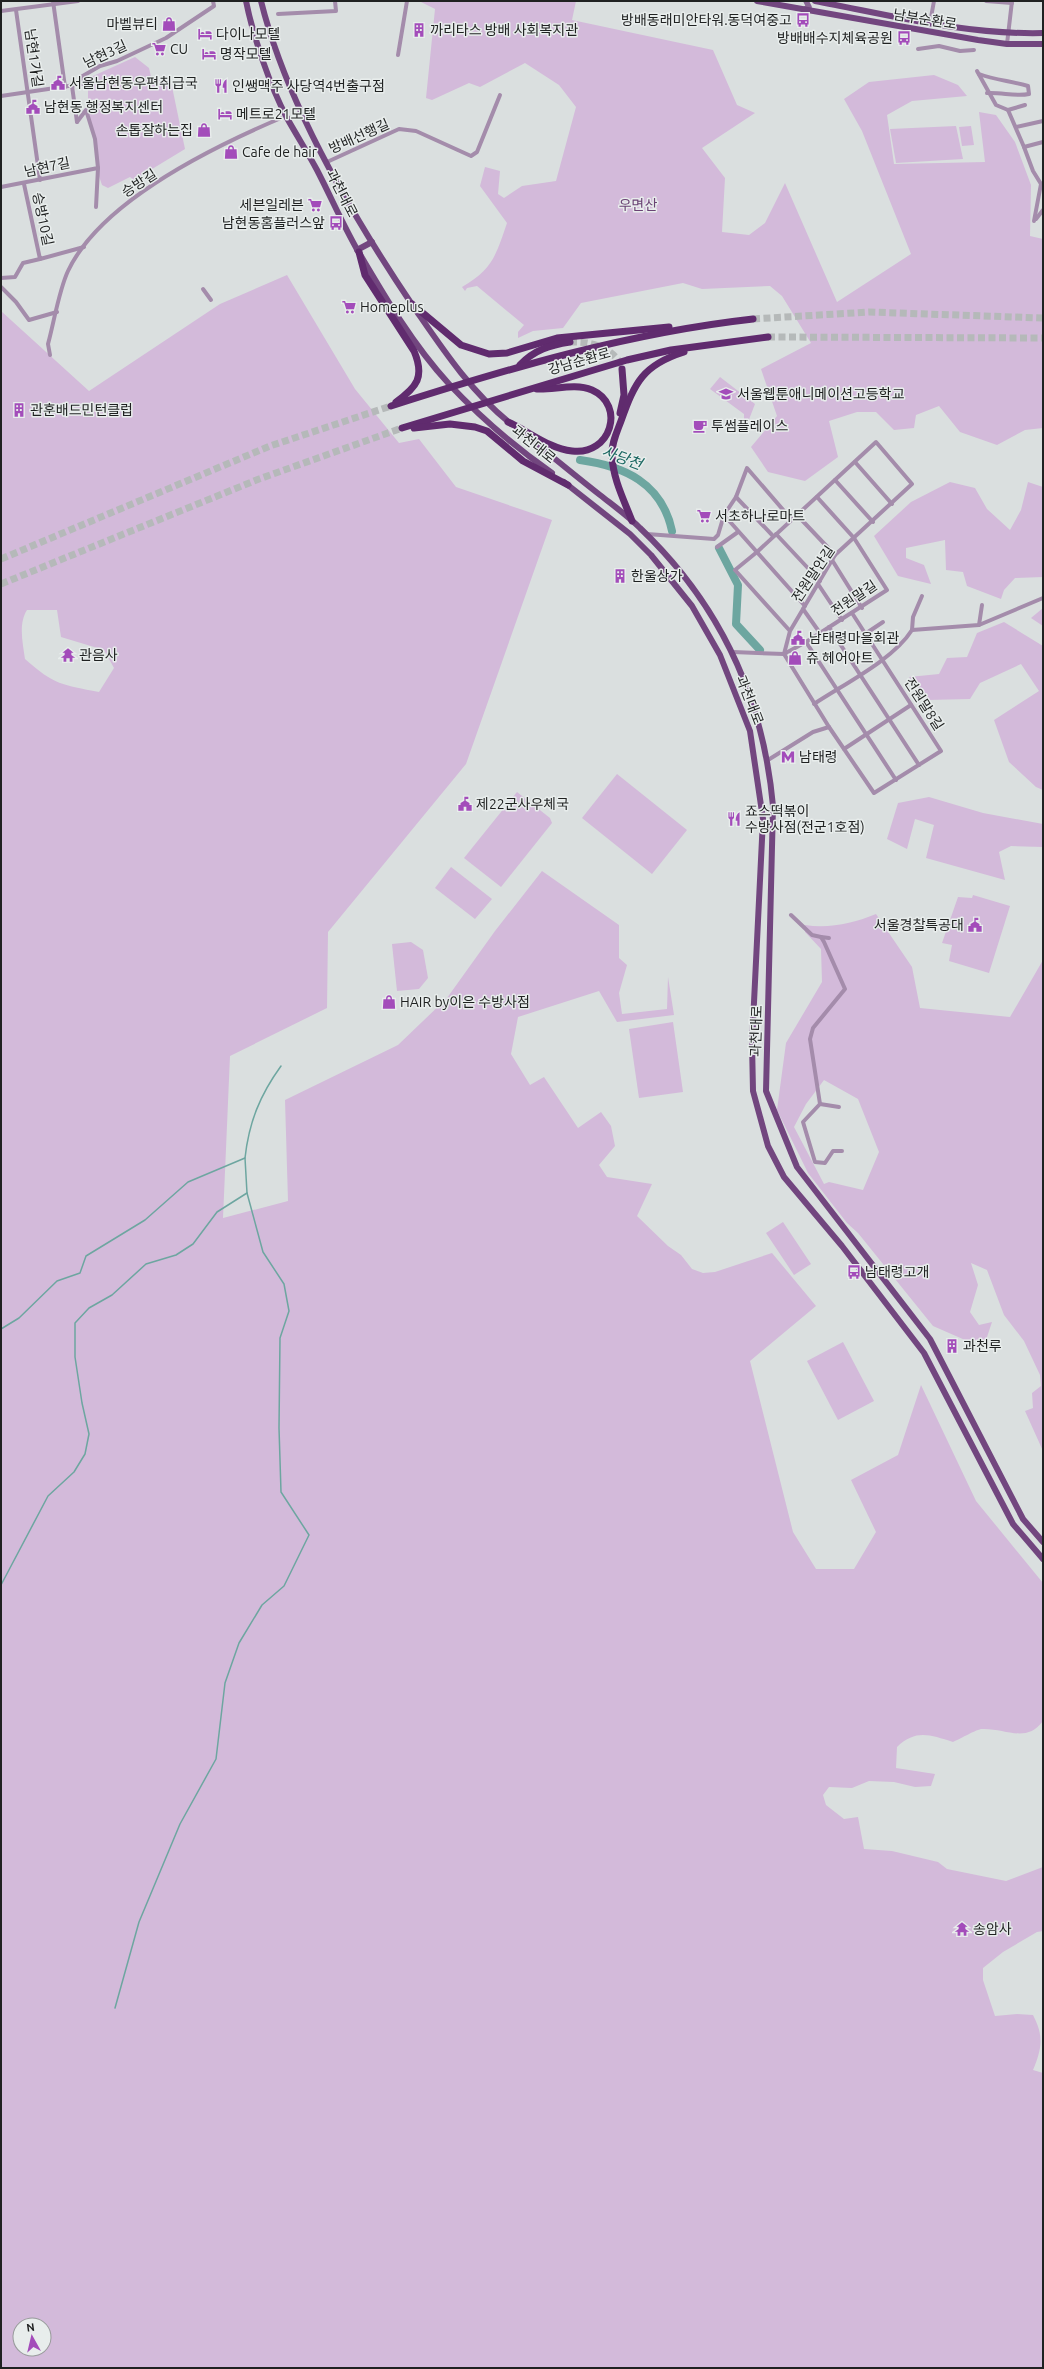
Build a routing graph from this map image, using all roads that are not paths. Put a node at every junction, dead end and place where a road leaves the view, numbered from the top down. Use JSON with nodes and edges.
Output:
{"nodes":[{"id":1,"x":78,"y":1,"type":"edge"},
{"id":2,"x":246,"y":1,"type":"edge"},
{"id":3,"x":261,"y":1,"type":"edge"},
{"id":4,"x":335,"y":1,"type":"edge"},
{"id":5,"x":407,"y":1,"type":"edge"},
{"id":6,"x":757,"y":1,"type":"edge"},
{"id":7,"x":806,"y":1,"type":"edge"},
{"id":8,"x":816,"y":1,"type":"edge"},
{"id":9,"x":934,"y":1,"type":"edge"},
{"id":10,"x":986,"y":1,"type":"edge"},
{"id":11,"x":827,"y":2,"type":"edge"},
{"id":12,"x":1012,"y":2,"type":"edge"},
{"id":13,"x":53,"y":3,"type":"edge"},
{"id":14,"x":213,"y":4,"type":"edge"},
{"id":15,"x":857,"y":9,"type":"junction"},
{"id":16,"x":16,"y":10,"type":"junction"},
{"id":17,"x":803,"y":10,"type":"junction"},
{"id":18,"x":1,"y":12,"type":"edge"},
{"id":19,"x":278,"y":14,"type":"dead end"},
{"id":20,"x":824,"y":14,"type":"junction"},
{"id":21,"x":855,"y":20,"type":"junction"},
{"id":22,"x":930,"y":23,"type":"junction"},
{"id":23,"x":1007,"y":33,"type":"junction"},
{"id":24,"x":1043,"y":33,"type":"edge"},
{"id":25,"x":1007,"y":44,"type":"junction"},
{"id":26,"x":1043,"y":44,"type":"edge"},
{"id":27,"x":918,"y":49,"type":"dead end"},
{"id":28,"x":974,"y":50,"type":"dead end"},
{"id":29,"x":398,"y":55,"type":"dead end"},
{"id":30,"x":72,"y":86,"type":"junction"},
{"id":31,"x":65,"y":87,"type":"junction"},
{"id":32,"x":27,"y":92,"type":"junction"},
{"id":33,"x":987,"y":93,"type":"junction"},
{"id":34,"x":500,"y":95,"type":"dead end"},
{"id":35,"x":1,"y":96,"type":"edge"},
{"id":36,"x":1025,"y":104,"type":"dead end"},
{"id":37,"x":1008,"y":110,"type":"junction"},
{"id":38,"x":281,"y":118,"type":"dead end"},
{"id":39,"x":1043,"y":121,"type":"edge"},
{"id":40,"x":1016,"y":128,"type":"junction"},
{"id":41,"x":1043,"y":142,"type":"edge"},
{"id":42,"x":1024,"y":147,"type":"junction"},
{"id":43,"x":327,"y":162,"type":"junction"},
{"id":44,"x":98,"y":168,"type":"junction"},
{"id":45,"x":40,"y":180,"type":"junction"},
{"id":46,"x":24,"y":184,"type":"junction"},
{"id":47,"x":1,"y":187,"type":"edge"},
{"id":48,"x":96,"y":207,"type":"dead end"},
{"id":49,"x":1043,"y":210,"type":"edge"},
{"id":50,"x":372,"y":242,"type":"junction"},
{"id":51,"x":84,"y":246,"type":"junction"},
{"id":52,"x":358,"y":251,"type":"junction"},
{"id":53,"x":40,"y":258,"type":"junction"},
{"id":54,"x":1,"y":278,"type":"edge"},
{"id":55,"x":1,"y":287,"type":"edge"},
{"id":56,"x":203,"y":289,"type":"dead end"},
{"id":57,"x":211,"y":300,"type":"dead end"},
{"id":58,"x":412,"y":304,"type":"junction"},
{"id":59,"x":57,"y":312,"type":"junction"},
{"id":60,"x":753,"y":319,"type":"tunnel mouth"},
{"id":61,"x":695,"y":326,"type":"junction"},
{"id":62,"x":768,"y":337,"type":"tunnel mouth"},
{"id":63,"x":570,"y":342,"type":"tunnel mouth"},
{"id":64,"x":703,"y":346,"type":"junction"},
{"id":65,"x":50,"y":355,"type":"dead end"},
{"id":66,"x":520,"y":365,"type":"junction"},
{"id":67,"x":622,"y":369,"type":"tunnel mouth"},
{"id":68,"x":531,"y":389,"type":"junction"},
{"id":69,"x":508,"y":422,"type":"junction"},
{"id":70,"x":613,"y":444,"type":"junction"},
{"id":71,"x":855,"y":462,"type":"junction"},
{"id":72,"x":835,"y":480,"type":"junction"},
{"id":73,"x":568,"y":485,"type":"junction"},
{"id":74,"x":736,"y":497,"type":"junction"},
{"id":75,"x":817,"y":497,"type":"junction"},
{"id":76,"x":892,"y":504,"type":"junction"},
{"id":77,"x":724,"y":515,"type":"junction"},
{"id":78,"x":797,"y":515,"type":"junction"},
{"id":79,"x":791,"y":519,"type":"junction"},
{"id":80,"x":632,"y":521,"type":"junction"},
{"id":81,"x":873,"y":522,"type":"junction"},
{"id":82,"x":640,"y":527,"type":"junction"},
{"id":83,"x":738,"y":532,"type":"junction"},
{"id":84,"x":630,"y":534,"type":"junction"},
{"id":85,"x":647,"y":534,"type":"junction"},
{"id":86,"x":774,"y":535,"type":"junction"},
{"id":87,"x":854,"y":538,"type":"junction"},
{"id":88,"x":717,"y":547,"type":"dead end"},
{"id":89,"x":757,"y":552,"type":"junction"},
{"id":90,"x":834,"y":558,"type":"junction"},
{"id":91,"x":819,"y":583,"type":"junction"},
{"id":92,"x":922,"y":596,"type":"dead end"},
{"id":93,"x":1043,"y":598,"type":"edge"},
{"id":94,"x":982,"y":605,"type":"dead end"},
{"id":95,"x":804,"y":607,"type":"junction"},
{"id":96,"x":862,"y":608,"type":"junction"},
{"id":97,"x":852,"y":613,"type":"junction"},
{"id":98,"x":842,"y":620,"type":"junction"},
{"id":99,"x":883,"y":622,"type":"dead end"},
{"id":100,"x":979,"y":624,"type":"junction"},
{"id":101,"x":829,"y":627,"type":"junction"},
{"id":102,"x":912,"y":630,"type":"junction"},
{"id":103,"x":790,"y":631,"type":"junction"},
{"id":104,"x":820,"y":634,"type":"junction"},
{"id":105,"x":865,"y":634,"type":"junction"},
{"id":106,"x":806,"y":642,"type":"junction"},
{"id":107,"x":733,"y":652,"type":"junction"},
{"id":108,"x":784,"y":654,"type":"junction"},
{"id":109,"x":720,"y":655,"type":"junction"},
{"id":110,"x":882,"y":659,"type":"junction"},
{"id":111,"x":860,"y":674,"type":"junction"},
{"id":112,"x":837,"y":689,"type":"junction"},
{"id":113,"x":814,"y":704,"type":"junction"},
{"id":114,"x":911,"y":706,"type":"junction"},
{"id":115,"x":890,"y":719,"type":"junction"},
{"id":116,"x":829,"y":727,"type":"junction"},
{"id":117,"x":867,"y":734,"type":"junction"},
{"id":118,"x":844,"y":749,"type":"junction"},
{"id":119,"x":768,"y":760,"type":"junction"},
{"id":120,"x":919,"y":765,"type":"junction"},
{"id":121,"x":896,"y":780,"type":"junction"},
{"id":122,"x":759,"y":905,"type":"junction"},
{"id":123,"x":772,"y":906,"type":"junction"},
{"id":124,"x":791,"y":915,"type":"dead end"},
{"id":125,"x":821,"y":937,"type":"junction"},
{"id":126,"x":829,"y":938,"type":"dead end"},
{"id":127,"x":820,"y":1104,"type":"junction"},
{"id":128,"x":839,"y":1107,"type":"dead end"},
{"id":129,"x":842,"y":1151,"type":"dead end"},
{"id":130,"x":1043,"y":1542,"type":"edge"},
{"id":131,"x":1043,"y":1558,"type":"edge"}],
"edges":[{"from":1,"to":13,"type":"street"},
{"from":2,"to":52,"type":"main road","name":"과천대로"},
{"from":3,"to":43,"type":"main road","name":"과천대로"},
{"from":4,"to":19,"type":"street"},
{"from":5,"to":29,"type":"street"},
{"from":6,"to":17,"type":"main road","name":"남부순환로"},
{"from":7,"to":17,"type":"main road"},
{"from":8,"to":11,"type":"main road","name":"남부순환로"},
{"from":9,"to":22,"type":"street"},
{"from":10,"to":12,"type":"street"},
{"from":11,"to":15,"type":"main road","name":"남부순환로"},
{"from":11,"to":20,"type":"street"},
{"from":12,"to":23,"type":"street"},
{"from":13,"to":16,"type":"street"},
{"from":13,"to":31,"type":"street"},
{"from":14,"to":30,"type":"street","name":"남현3길"},
{"from":15,"to":21,"type":"main road"},
{"from":15,"to":22,"type":"main road","name":"남부순환로"},
{"from":16,"to":18,"type":"street"},
{"from":16,"to":32,"type":"street","name":"남현1가길"},
{"from":17,"to":20,"type":"main road","name":"남부순환로"},
{"from":20,"to":21,"type":"main road","name":"남부순환로"},
{"from":21,"to":25,"type":"main road","name":"남부순환로"},
{"from":22,"to":23,"type":"main road","name":"남부순환로"},
{"from":23,"to":24,"type":"main road","name":"남부순환로"},
{"from":23,"to":25,"type":"street"},
{"from":25,"to":26,"type":"main road","name":"남부순환로"},
{"from":27,"to":28,"type":"street"},
{"from":30,"to":31,"type":"street"},
{"from":30,"to":44,"type":"street"},
{"from":31,"to":32,"type":"street"},
{"from":32,"to":35,"type":"street"},
{"from":32,"to":45,"type":"street","name":"남현1가길"},
{"from":33,"to":33,"type":"street"},
{"from":33,"to":37,"type":"street"},
{"from":34,"to":43,"type":"street","name":"방배선행길"},
{"from":36,"to":37,"type":"street"},
{"from":37,"to":40,"type":"street"},
{"from":38,"to":51,"type":"street","name":"승방길"},
{"from":39,"to":40,"type":"street"},
{"from":40,"to":42,"type":"street"},
{"from":41,"to":42,"type":"street"},
{"from":42,"to":49,"type":"street"},
{"from":43,"to":50,"type":"main road","name":"과천대로"},
{"from":44,"to":45,"type":"street","name":"남현7길"},
{"from":44,"to":48,"type":"street"},
{"from":45,"to":46,"type":"street","name":"남현7길"},
{"from":46,"to":47,"type":"street","name":"남현7길"},
{"from":46,"to":53,"type":"street","name":"승방10길"},
{"from":50,"to":52,"type":"main road"},
{"from":50,"to":58,"type":"main road","name":"과천대로"},
{"from":51,"to":53,"type":"street","name":"승방10길"},
{"from":51,"to":59,"type":"street","name":"승방길"},
{"from":52,"to":66,"type":"highway","name":"강남순환로"},
{"from":52,"to":73,"type":"main road","name":"과천대로"},
{"from":53,"to":54,"type":"street","name":"승방10길"},
{"from":55,"to":59,"type":"street"},
{"from":56,"to":57,"type":"street"},
{"from":58,"to":61,"type":"highway"},
{"from":58,"to":69,"type":"main road","name":"과천대로"},
{"from":59,"to":65,"type":"street","name":"승방길"},
{"from":60,"to":61,"type":"highway","name":"강남순환로"},
{"from":61,"to":66,"type":"highway","name":"강남순환로"},
{"from":62,"to":64,"type":"highway","name":"강남순환로"},
{"from":63,"to":66,"type":"highway"},
{"from":64,"to":68,"type":"highway","name":"강남순환로"},
{"from":64,"to":70,"type":"highway"},
{"from":67,"to":70,"type":"highway"},
{"from":68,"to":69,"type":"highway"},
{"from":68,"to":73,"type":"highway","name":"강남순환로"},
{"from":69,"to":80,"type":"main road","name":"과천대로"},
{"from":70,"to":80,"type":"highway"},
{"from":71,"to":72,"type":"street"},
{"from":71,"to":76,"type":"street"},
{"from":71,"to":76,"type":"street","name":"전원말안길"},
{"from":72,"to":75,"type":"street"},
{"from":72,"to":81,"type":"street"},
{"from":73,"to":84,"type":"main road","name":"과천대로"},
{"from":74,"to":77,"type":"street"},
{"from":74,"to":79,"type":"street"},
{"from":74,"to":86,"type":"street"},
{"from":75,"to":78,"type":"street"},
{"from":75,"to":87,"type":"street"},
{"from":76,"to":81,"type":"street","name":"전원말안길"},
{"from":77,"to":83,"type":"street"},
{"from":77,"to":85,"type":"street"},
{"from":78,"to":79,"type":"street"},
{"from":78,"to":90,"type":"street"},
{"from":79,"to":86,"type":"street"},
{"from":80,"to":82,"type":"main road","name":"과천대로"},
{"from":81,"to":87,"type":"street","name":"전원말안길"},
{"from":82,"to":84,"type":"main road"},
{"from":82,"to":85,"type":"main road","name":"과천대로"},
{"from":83,"to":88,"type":"street"},
{"from":83,"to":89,"type":"street"},
{"from":84,"to":109,"type":"main road","name":"과천대로"},
{"from":85,"to":107,"type":"main road","name":"과천대로"},
{"from":86,"to":89,"type":"street"},
{"from":86,"to":91,"type":"street"},
{"from":87,"to":90,"type":"street","name":"전원말안길"},
{"from":87,"to":96,"type":"street","name":"전원말길"},
{"from":89,"to":95,"type":"street"},
{"from":89,"to":103,"type":"street"},
{"from":90,"to":91,"type":"street","name":"전원말안길"},
{"from":90,"to":96,"type":"street"},
{"from":91,"to":95,"type":"street","name":"전원말안길"},
{"from":91,"to":98,"type":"street"},
{"from":92,"to":102,"type":"street"},
{"from":93,"to":100,"type":"street"},
{"from":94,"to":100,"type":"street"},
{"from":95,"to":103,"type":"street","name":"전원말안길"},
{"from":95,"to":104,"type":"street"},
{"from":96,"to":97,"type":"street","name":"전원말길"},
{"from":97,"to":98,"type":"street","name":"전원말길"},
{"from":97,"to":105,"type":"street","name":"전원말8길"},
{"from":98,"to":101,"type":"street","name":"전원말길"},
{"from":99,"to":105,"type":"street"},
{"from":100,"to":102,"type":"street"},
{"from":101,"to":104,"type":"street","name":"전원말길"},
{"from":101,"to":111,"type":"street"},
{"from":102,"to":110,"type":"street"},
{"from":103,"to":108,"type":"street","name":"전원말안길"},
{"from":104,"to":106,"type":"street","name":"전원말길"},
{"from":105,"to":110,"type":"street","name":"전원말8길"},
{"from":106,"to":108,"type":"street","name":"전원말길"},
{"from":106,"to":112,"type":"street"},
{"from":107,"to":108,"type":"street"},
{"from":107,"to":109,"type":"main road"},
{"from":107,"to":119,"type":"main road","name":"과천대로"},
{"from":108,"to":113,"type":"street"},
{"from":109,"to":122,"type":"main road","name":"과천대로"},
{"from":110,"to":111,"type":"street"},
{"from":110,"to":114,"type":"street","name":"전원말8길"},
{"from":111,"to":112,"type":"street"},
{"from":111,"to":115,"type":"street"},
{"from":112,"to":113,"type":"street"},
{"from":112,"to":117,"type":"street"},
{"from":113,"to":116,"type":"street"},
{"from":114,"to":115,"type":"street"},
{"from":114,"to":120,"type":"street","name":"전원말8길"},
{"from":115,"to":117,"type":"street"},
{"from":115,"to":120,"type":"street"},
{"from":116,"to":118,"type":"street"},
{"from":116,"to":119,"type":"street"},
{"from":117,"to":118,"type":"street"},
{"from":117,"to":121,"type":"street"},
{"from":118,"to":121,"type":"street"},
{"from":119,"to":123,"type":"main road","name":"과천대로"},
{"from":120,"to":121,"type":"street"},
{"from":122,"to":123,"type":"main road"},
{"from":122,"to":131,"type":"main road","name":"과천대로"},
{"from":123,"to":130,"type":"main road","name":"과천대로"},
{"from":124,"to":125,"type":"street"},
{"from":125,"to":126,"type":"street"},
{"from":125,"to":127,"type":"street"},
{"from":127,"to":128,"type":"street"},
{"from":127,"to":129,"type":"street"}]}
